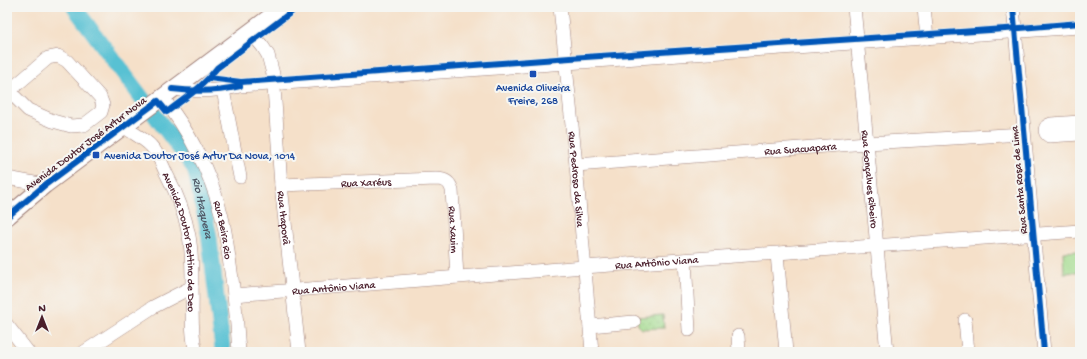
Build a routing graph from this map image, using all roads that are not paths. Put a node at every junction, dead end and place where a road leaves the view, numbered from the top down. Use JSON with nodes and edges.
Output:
{"nodes":[{"id":1,"x":283,"y":7,"type":"edge"},
{"id":2,"x":560,"y":7,"type":"edge"},
{"id":3,"x":854,"y":7,"type":"edge"},
{"id":4,"x":924,"y":7,"type":"edge"},
{"id":5,"x":1013,"y":7,"type":"edge"},
{"id":6,"x":1080,"y":27,"type":"edge"},
{"id":7,"x":250,"y":31,"type":"junction"},
{"id":8,"x":1015,"y":32,"type":"junction"},
{"id":9,"x":927,"y":38,"type":"junction"},
{"id":10,"x":857,"y":43,"type":"junction"},
{"id":11,"x":566,"y":63,"type":"junction"},
{"id":12,"x":274,"y":84,"type":"junction"},
{"id":13,"x":240,"y":86,"type":"junction"},
{"id":14,"x":223,"y":90,"type":"junction"},
{"id":15,"x":8,"y":92,"type":"edge"},
{"id":16,"x":169,"y":92,"type":"junction"},
{"id":17,"x":1080,"y":122,"type":"edge"},
{"id":18,"x":128,"y":123,"type":"junction"},
{"id":19,"x":1024,"y":134,"type":"junction"},
{"id":20,"x":1080,"y":134,"type":"edge"},
{"id":21,"x":867,"y":143,"type":"junction"},
{"id":22,"x":576,"y":165,"type":"junction"},
{"id":23,"x":7,"y":178,"type":"edge"},
{"id":24,"x":240,"y":178,"type":"dead end"},
{"id":25,"x":449,"y":183,"type":"joint"},
{"id":26,"x":45,"y":185,"type":"junction"},
{"id":27,"x":282,"y":185,"type":"junction"},
{"id":28,"x":7,"y":217,"type":"edge"},
{"id":29,"x":1080,"y":231,"type":"edge"},
{"id":30,"x":1033,"y":234,"type":"junction"},
{"id":31,"x":877,"y":246,"type":"junction"},
{"id":32,"x":777,"y":254,"type":"junction"},
{"id":33,"x":685,"y":260,"type":"junction"},
{"id":34,"x":584,"y":267,"type":"junction"},
{"id":35,"x":457,"y":277,"type":"junction"},
{"id":36,"x":192,"y":287,"type":"junction"},
{"id":37,"x":292,"y":290,"type":"junction"},
{"id":38,"x":234,"y":295,"type":"junction"},
{"id":39,"x":966,"y":320,"type":"dead end"},
{"id":40,"x":634,"y":322,"type":"dead end"},
{"id":41,"x":7,"y":325,"type":"edge"},
{"id":42,"x":590,"y":326,"type":"junction"},
{"id":43,"x":689,"y":330,"type":"dead end"},
{"id":44,"x":738,"y":336,"type":"dead end"},
{"id":45,"x":28,"y":352,"type":"edge"},
{"id":46,"x":84,"y":352,"type":"edge"},
{"id":47,"x":196,"y":352,"type":"edge"},
{"id":48,"x":239,"y":352,"type":"edge"},
{"id":49,"x":299,"y":352,"type":"edge"},
{"id":50,"x":592,"y":352,"type":"edge"},
{"id":51,"x":739,"y":352,"type":"edge"},
{"id":52,"x":786,"y":352,"type":"edge"},
{"id":53,"x":887,"y":352,"type":"edge"},
{"id":54,"x":968,"y":352,"type":"edge"},
{"id":55,"x":1044,"y":352,"type":"edge"}],
"edges":[{"from":1,"to":7,"type":"main road","name":"Avenida Doutor José Artur Nova"},
{"from":2,"to":11,"type":"street","name":"Rua Pedroso da Silva"},
{"from":3,"to":10,"type":"street","name":"Rua Gonçalves Ribeiro"},
{"from":4,"to":9,"type":"street"},
{"from":5,"to":8,"type":"street","name":"Rua Santa Rosa de Lima"},
{"from":6,"to":8,"type":"street"},
{"from":7,"to":12,"type":"street","name":"Rua Itaporâ"},
{"from":7,"to":16,"type":"main road","name":"Avenida Doutor José Artur Nova"},
{"from":8,"to":9,"type":"street"},
{"from":8,"to":19,"type":"street","name":"Rua Santa Rosa de Lima"},
{"from":9,"to":10,"type":"street"},
{"from":10,"to":11,"type":"street"},
{"from":10,"to":21,"type":"street","name":"Rua Gonçalves Ribeiro"},
{"from":11,"to":12,"type":"street"},
{"from":11,"to":22,"type":"street","name":"Rua Pedroso da Silva"},
{"from":12,"to":13,"type":"street"},
{"from":12,"to":27,"type":"street","name":"Rua Itaporâ"},
{"from":13,"to":14,"type":"street"},
{"from":13,"to":16,"type":"street"},
{"from":14,"to":16,"type":"street"},
{"from":14,"to":24,"type":"street"},
{"from":15,"to":15,"type":"street"},
{"from":16,"to":18,"type":"main road","name":"Avenida Doutor José Artur Nova"},
{"from":16,"to":38,"type":"street","name":"Rua Beira Rio"},
{"from":17,"to":20,"type":"street"},
{"from":18,"to":26,"type":"main road","name":"Avenida Doutor José Artur Nova"},
{"from":18,"to":36,"type":"street","name":"Avenida Doutor Bettino de Deo"},
{"from":19,"to":21,"type":"street","name":"Rua Suacuapara"},
{"from":19,"to":30,"type":"street","name":"Rua Santa Rosa de Lima"},
{"from":21,"to":22,"type":"street","name":"Rua Suacuapara"},
{"from":21,"to":31,"type":"street","name":"Rua Gonçalves Ribeiro"},
{"from":22,"to":34,"type":"street","name":"Rua Pedroso da Silva"},
{"from":23,"to":26,"type":"street"},
{"from":25,"to":27,"type":"street","name":"Rua Xaréus"},
{"from":25,"to":35,"type":"street","name":"Rua Xauim"},
{"from":26,"to":28,"type":"main road","name":"Avenida Doutor José Artur Nova"},
{"from":27,"to":37,"type":"street","name":"Rua Itaporâ"},
{"from":29,"to":30,"type":"street","name":"Rua Antônio Viana"},
{"from":30,"to":31,"type":"street","name":"Rua Antônio Viana"},
{"from":30,"to":55,"type":"street","name":"Rua Santa Rosa de Lima"},
{"from":31,"to":32,"type":"street","name":"Rua Antônio Viana"},
{"from":31,"to":53,"type":"street","name":"Rua Gonçalves Ribeiro"},
{"from":32,"to":33,"type":"street","name":"Rua Antônio Viana"},
{"from":32,"to":52,"type":"street"},
{"from":33,"to":34,"type":"street","name":"Rua Antônio Viana"},
{"from":33,"to":43,"type":"street"},
{"from":34,"to":35,"type":"street","name":"Rua Antônio Viana"},
{"from":34,"to":42,"type":"street","name":"Rua Pedroso da Silva"},
{"from":35,"to":37,"type":"street","name":"Rua Antônio Viana"},
{"from":36,"to":46,"type":"street"},
{"from":36,"to":47,"type":"street","name":"Avenida Doutor Bettino de Deo"},
{"from":37,"to":38,"type":"street","name":"Rua Antônio Viana"},
{"from":37,"to":49,"type":"street","name":"Rua Itaporâ"},
{"from":38,"to":48,"type":"street","name":"Rua Beira Rio"},
{"from":39,"to":54,"type":"street"},
{"from":40,"to":42,"type":"street"},
{"from":41,"to":45,"type":"street"},
{"from":42,"to":50,"type":"street","name":"Rua Pedroso da Silva"},
{"from":44,"to":51,"type":"street"}]}
